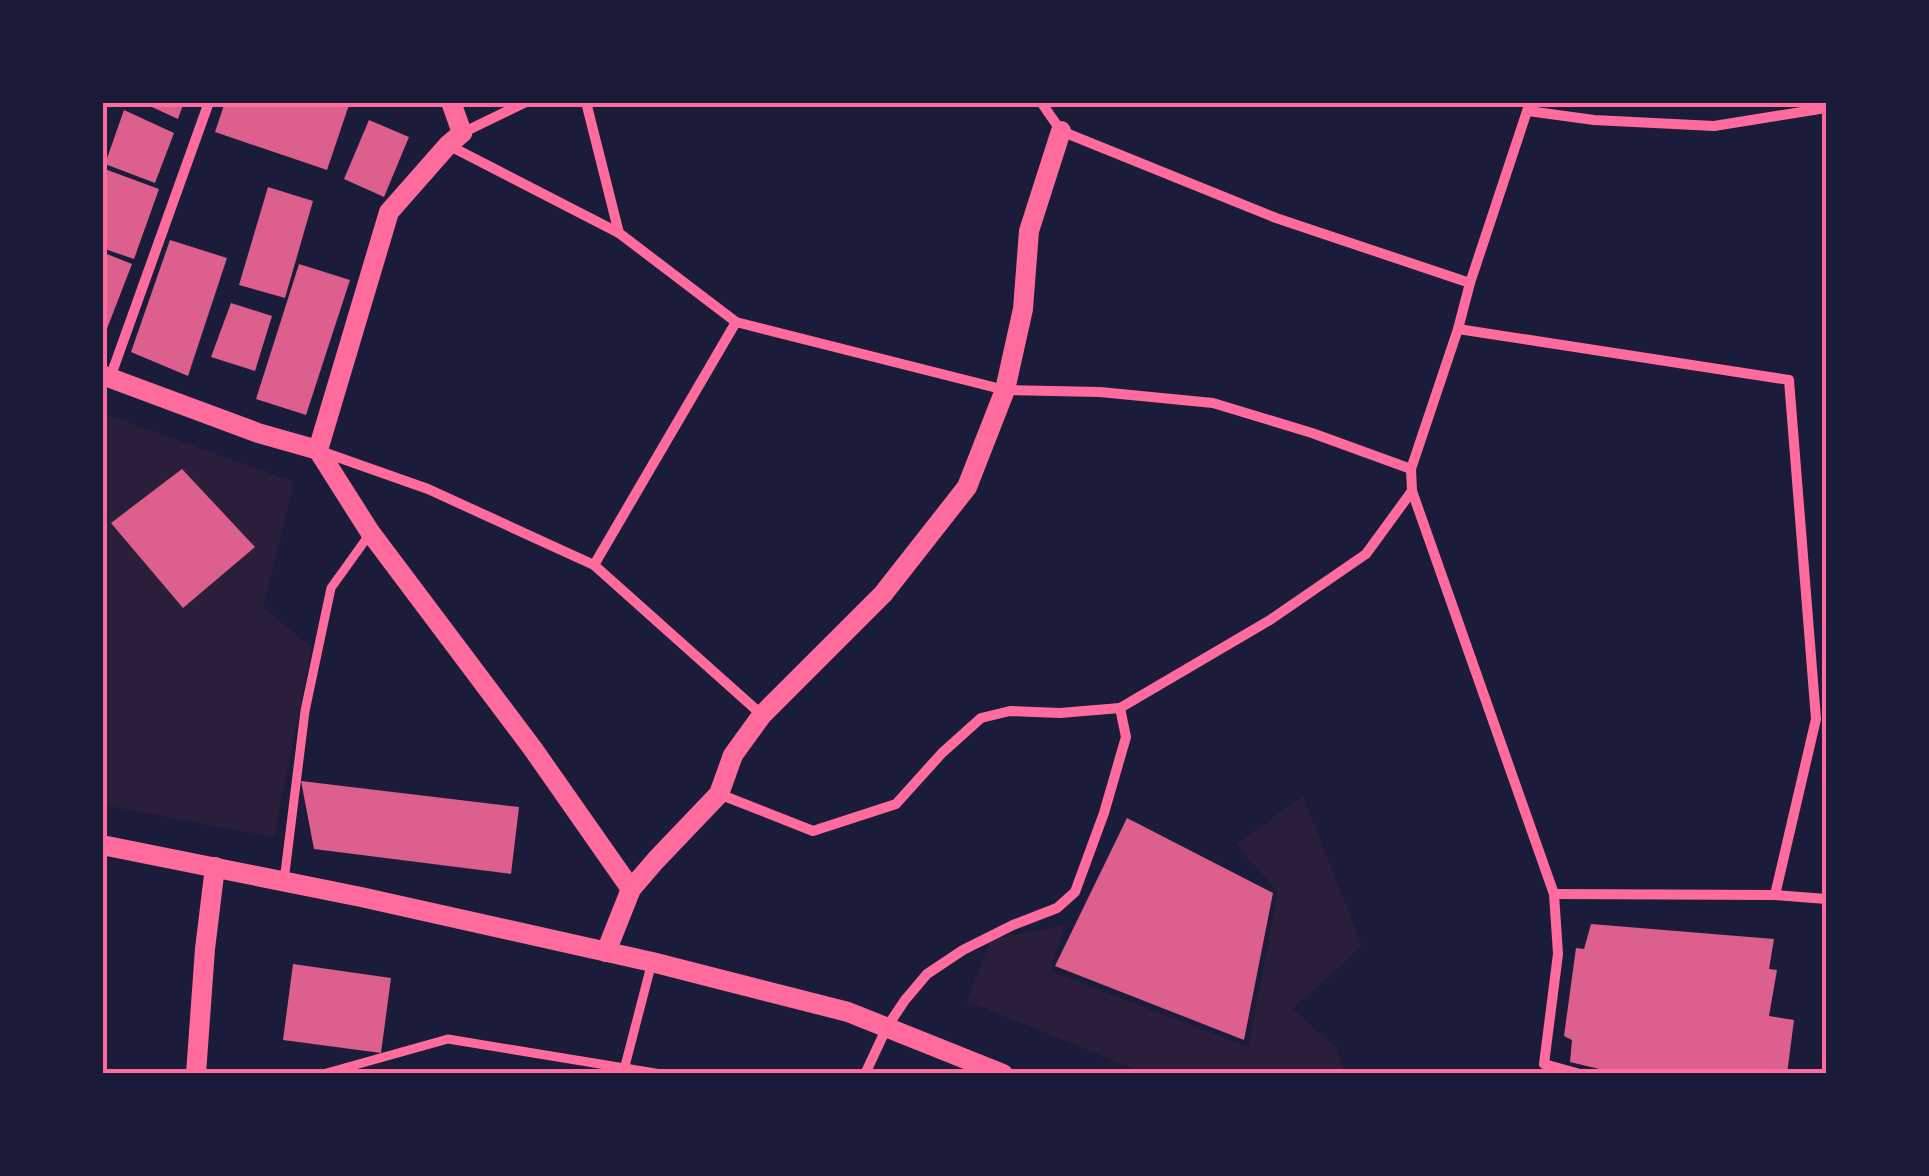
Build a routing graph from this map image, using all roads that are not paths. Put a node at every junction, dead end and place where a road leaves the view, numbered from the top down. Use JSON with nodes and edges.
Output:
{"nodes":[{"id":1,"x":209,"y":102,"type":"edge"},
{"id":2,"x":451,"y":102,"type":"edge"},
{"id":3,"x":526,"y":102,"type":"edge"},
{"id":4,"x":586,"y":102,"type":"edge"},
{"id":5,"x":1040,"y":102,"type":"edge"},
{"id":6,"x":1529,"y":106,"type":"edge"},
{"id":7,"x":1826,"y":108,"type":"edge"},
{"id":8,"x":1061,"y":130,"type":"junction"},
{"id":9,"x":455,"y":139,"type":"junction"},
{"id":10,"x":619,"y":233,"type":"junction"},
{"id":11,"x":1470,"y":283,"type":"junction"},
{"id":12,"x":736,"y":322,"type":"junction"},
{"id":13,"x":1458,"y":330,"type":"junction"},
{"id":14,"x":106,"y":376,"type":"edge"},
{"id":15,"x":1005,"y":390,"type":"junction"},
{"id":16,"x":318,"y":450,"type":"junction"},
{"id":17,"x":1411,"y":468,"type":"junction"},
{"id":18,"x":1412,"y":490,"type":"junction"},
{"id":19,"x":370,"y":532,"type":"junction"},
{"id":20,"x":594,"y":565,"type":"junction"},
{"id":21,"x":1120,"y":708,"type":"junction"},
{"id":22,"x":762,"y":714,"type":"junction"},
{"id":23,"x":1821,"y":719,"type":"edge"},
{"id":24,"x":719,"y":794,"type":"junction"},
{"id":25,"x":102,"y":845,"type":"edge"},
{"id":26,"x":216,"y":867,"type":"junction"},
{"id":27,"x":284,"y":881,"type":"junction"},
{"id":28,"x":631,"y":890,"type":"junction"},
{"id":29,"x":1554,"y":894,"type":"junction"},
{"id":30,"x":1775,"y":895,"type":"junction"},
{"id":31,"x":1826,"y":899,"type":"edge"},
{"id":32,"x":606,"y":952,"type":"junction"},
{"id":33,"x":652,"y":962,"type":"junction"},
{"id":34,"x":887,"y":1027,"type":"junction"},
{"id":35,"x":625,"y":1066,"type":"junction"},
{"id":36,"x":1540,"y":1069,"type":"edge"},
{"id":37,"x":196,"y":1074,"type":"edge"},
{"id":38,"x":323,"y":1074,"type":"edge"},
{"id":39,"x":660,"y":1074,"type":"edge"},
{"id":40,"x":866,"y":1074,"type":"edge"},
{"id":41,"x":1003,"y":1074,"type":"edge"},
{"id":42,"x":1580,"y":1074,"type":"edge"}],
"edges":[{"from":1,"to":14,"type":"street"},
{"from":2,"to":9,"type":"main road"},
{"from":3,"to":9,"type":"street"},
{"from":4,"to":10,"type":"street"},
{"from":5,"to":8,"type":"street"},
{"from":6,"to":7,"type":"street"},
{"from":6,"to":11,"type":"street"},
{"from":8,"to":11,"type":"street"},
{"from":8,"to":15,"type":"main road"},
{"from":9,"to":10,"type":"street"},
{"from":9,"to":16,"type":"main road"},
{"from":10,"to":12,"type":"street"},
{"from":11,"to":13,"type":"street"},
{"from":12,"to":15,"type":"street"},
{"from":12,"to":20,"type":"street"},
{"from":13,"to":17,"type":"street"},
{"from":13,"to":23,"type":"street"},
{"from":14,"to":16,"type":"main road"},
{"from":15,"to":17,"type":"street"},
{"from":15,"to":22,"type":"main road"},
{"from":16,"to":19,"type":"main road"},
{"from":16,"to":20,"type":"street"},
{"from":17,"to":18,"type":"street"},
{"from":18,"to":21,"type":"street"},
{"from":18,"to":29,"type":"street"},
{"from":19,"to":27,"type":"street"},
{"from":19,"to":28,"type":"main road"},
{"from":20,"to":22,"type":"street"},
{"from":21,"to":24,"type":"street"},
{"from":21,"to":34,"type":"street"},
{"from":22,"to":24,"type":"main road"},
{"from":23,"to":30,"type":"street"},
{"from":24,"to":28,"type":"main road"},
{"from":25,"to":26,"type":"main road"},
{"from":26,"to":27,"type":"main road"},
{"from":26,"to":37,"type":"main road"},
{"from":27,"to":32,"type":"main road"},
{"from":28,"to":32,"type":"main road"},
{"from":29,"to":30,"type":"street"},
{"from":29,"to":36,"type":"street"},
{"from":30,"to":31,"type":"street"},
{"from":32,"to":33,"type":"main road"},
{"from":33,"to":34,"type":"main road"},
{"from":33,"to":35,"type":"street"},
{"from":34,"to":40,"type":"street"},
{"from":34,"to":41,"type":"main road"},
{"from":35,"to":38,"type":"street"},
{"from":35,"to":39,"type":"street"},
{"from":36,"to":42,"type":"street"}]}
